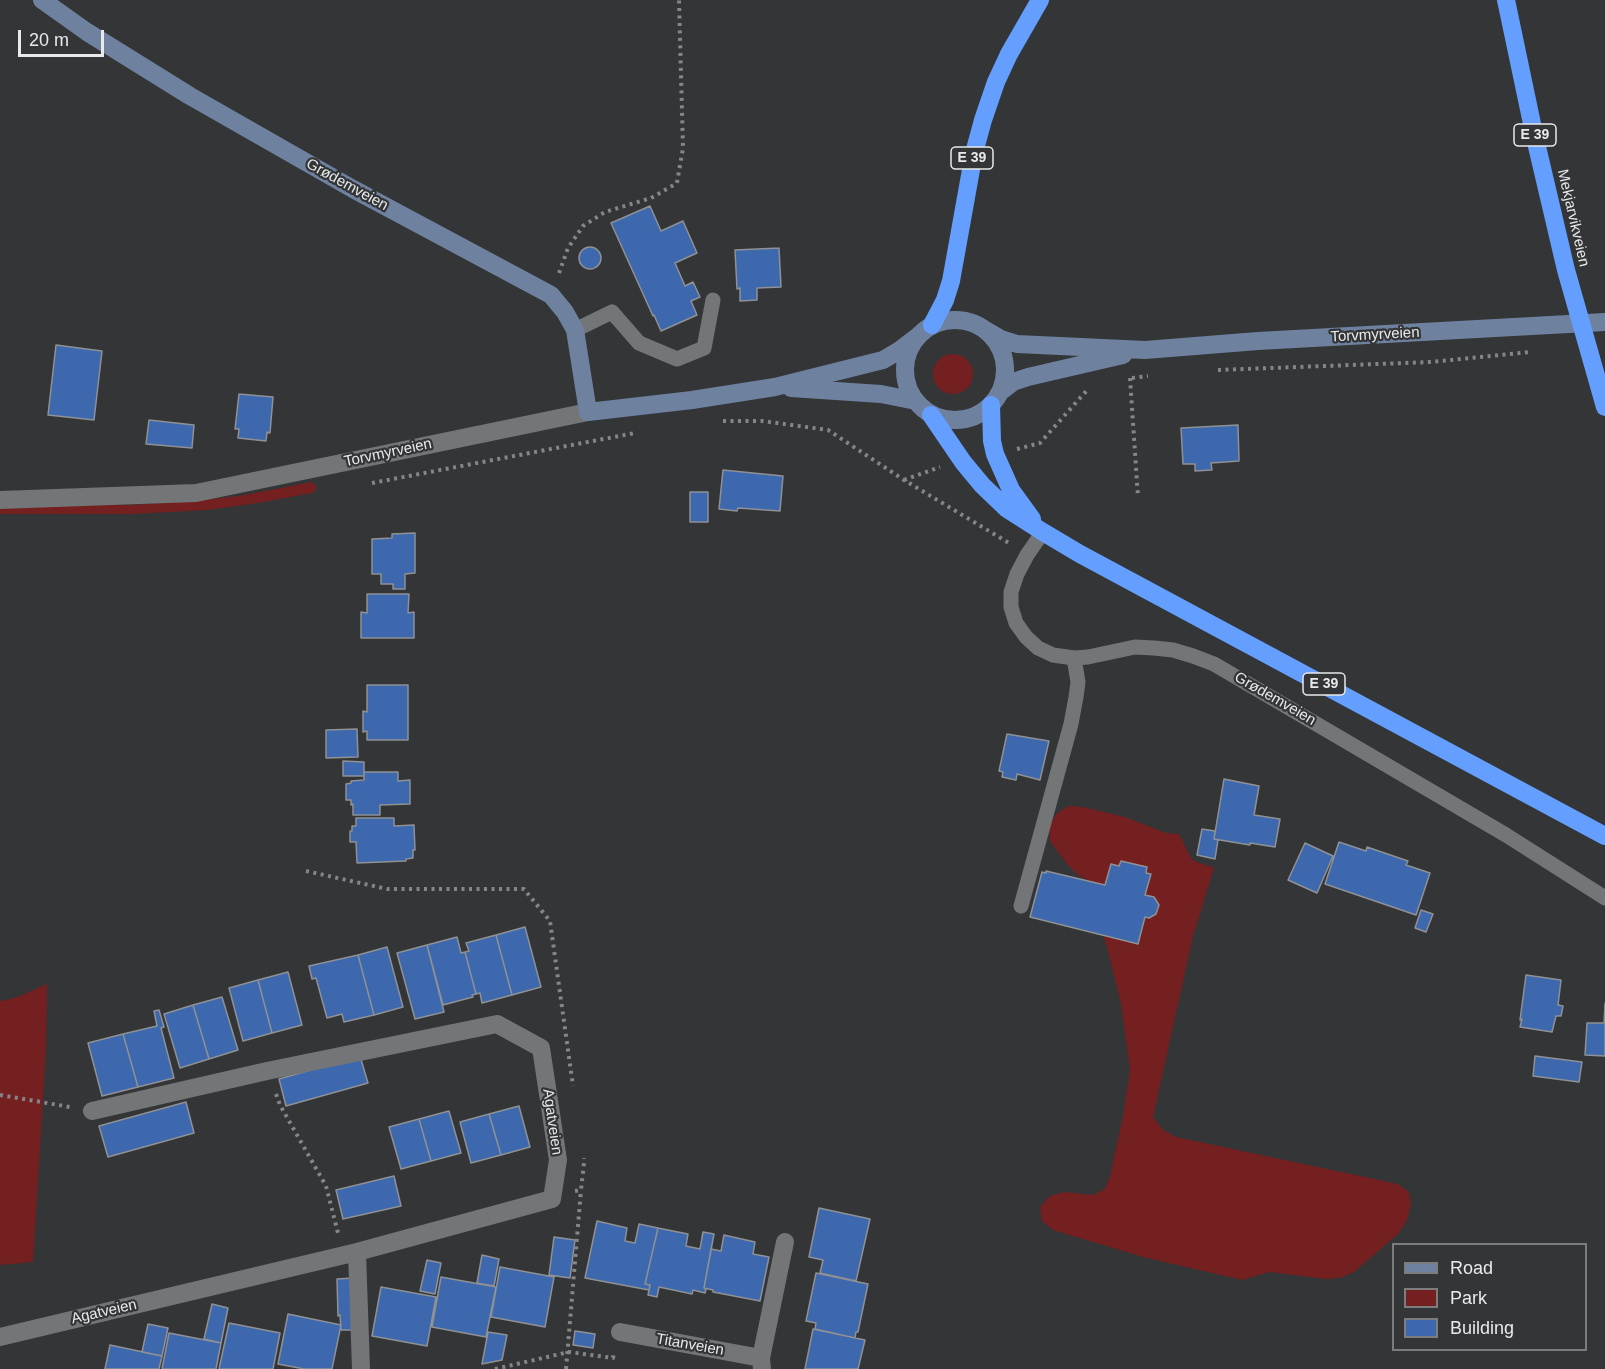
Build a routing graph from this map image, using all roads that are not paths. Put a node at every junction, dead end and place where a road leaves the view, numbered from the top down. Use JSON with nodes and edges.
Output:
{"nodes":[{"id":1,"x":42,"y":0,"type":"edge"},
{"id":2,"x":1040,"y":0,"type":"edge"},
{"id":3,"x":1506,"y":0,"type":"edge"},
{"id":4,"x":713,"y":300,"type":"dead end"},
{"id":5,"x":1605,"y":322,"type":"edge"},
{"id":6,"x":932,"y":325,"type":"junction"},
{"id":7,"x":982,"y":328,"type":"junction"},
{"id":8,"x":575,"y":330,"type":"junction"},
{"id":9,"x":917,"y":337,"type":"junction"},
{"id":10,"x":1145,"y":350,"type":"junction"},
{"id":11,"x":775,"y":387,"type":"junction"},
{"id":12,"x":995,"y":399,"type":"junction"},
{"id":13,"x":916,"y":401,"type":"junction"},
{"id":14,"x":1605,"y":407,"type":"edge"},
{"id":15,"x":588,"y":412,"type":"junction"},
{"id":16,"x":931,"y":415,"type":"junction"},
{"id":17,"x":0,"y":500,"type":"edge"},
{"id":18,"x":1043,"y":532,"type":"junction"},
{"id":19,"x":1074,"y":658,"type":"junction"},
{"id":20,"x":1605,"y":836,"type":"edge"},
{"id":21,"x":1605,"y":898,"type":"edge"},
{"id":22,"x":1021,"y":906,"type":"dead end"},
{"id":23,"x":92,"y":1111,"type":"road end"},
{"id":24,"x":785,"y":1242,"type":"dead end"},
{"id":25,"x":357,"y":1252,"type":"junction"},
{"id":26,"x":620,"y":1332,"type":"road end"},
{"id":27,"x":0,"y":1337,"type":"edge"},
{"id":28,"x":761,"y":1364,"type":"edge"},
{"id":29,"x":361,"y":1369,"type":"edge"}],
"edges":[{"from":1,"to":8,"type":"main road","name":"Grødemveien"},
{"from":2,"to":6,"type":"highway","number":"E 39"},
{"from":3,"to":14,"type":"highway","name":"Mekjarvikveien","number":"E 39"},
{"from":4,"to":8,"type":"lane"},
{"from":5,"to":10,"type":"main road","name":"Torvmyrveien"},
{"from":6,"to":7,"type":"main road"},
{"from":6,"to":9,"type":"main road"},
{"from":7,"to":10,"type":"main road","name":"Torvmyrveien"},
{"from":7,"to":12,"type":"main road"},
{"from":8,"to":15,"type":"main road","name":"Grødemveien"},
{"from":9,"to":11,"type":"main road","name":"Torvmyrveien"},
{"from":9,"to":13,"type":"main road"},
{"from":10,"to":12,"type":"main road","name":"Torvmyrveien"},
{"from":11,"to":13,"type":"main road","name":"Torvmyrveien"},
{"from":11,"to":15,"type":"main road","name":"Torvmyrveien"},
{"from":12,"to":16,"type":"main road"},
{"from":12,"to":18,"type":"highway","number":"E 39"},
{"from":13,"to":16,"type":"main road"},
{"from":15,"to":17,"type":"street","name":"Torvmyrveien"},
{"from":16,"to":18,"type":"highway","number":"E 39"},
{"from":18,"to":19,"type":"lane","name":"Grødemveien"},
{"from":18,"to":20,"type":"highway","number":"E 39"},
{"from":19,"to":21,"type":"lane","name":"Grødemveien"},
{"from":19,"to":22,"type":"lane"},
{"from":23,"to":25,"type":"street","name":"Agatveien"},
{"from":24,"to":28,"type":"street","name":"Titanveien"},
{"from":25,"to":27,"type":"street","name":"Agatveien"},
{"from":25,"to":29,"type":"street"},
{"from":26,"to":28,"type":"street","name":"Titanveien"}]}
